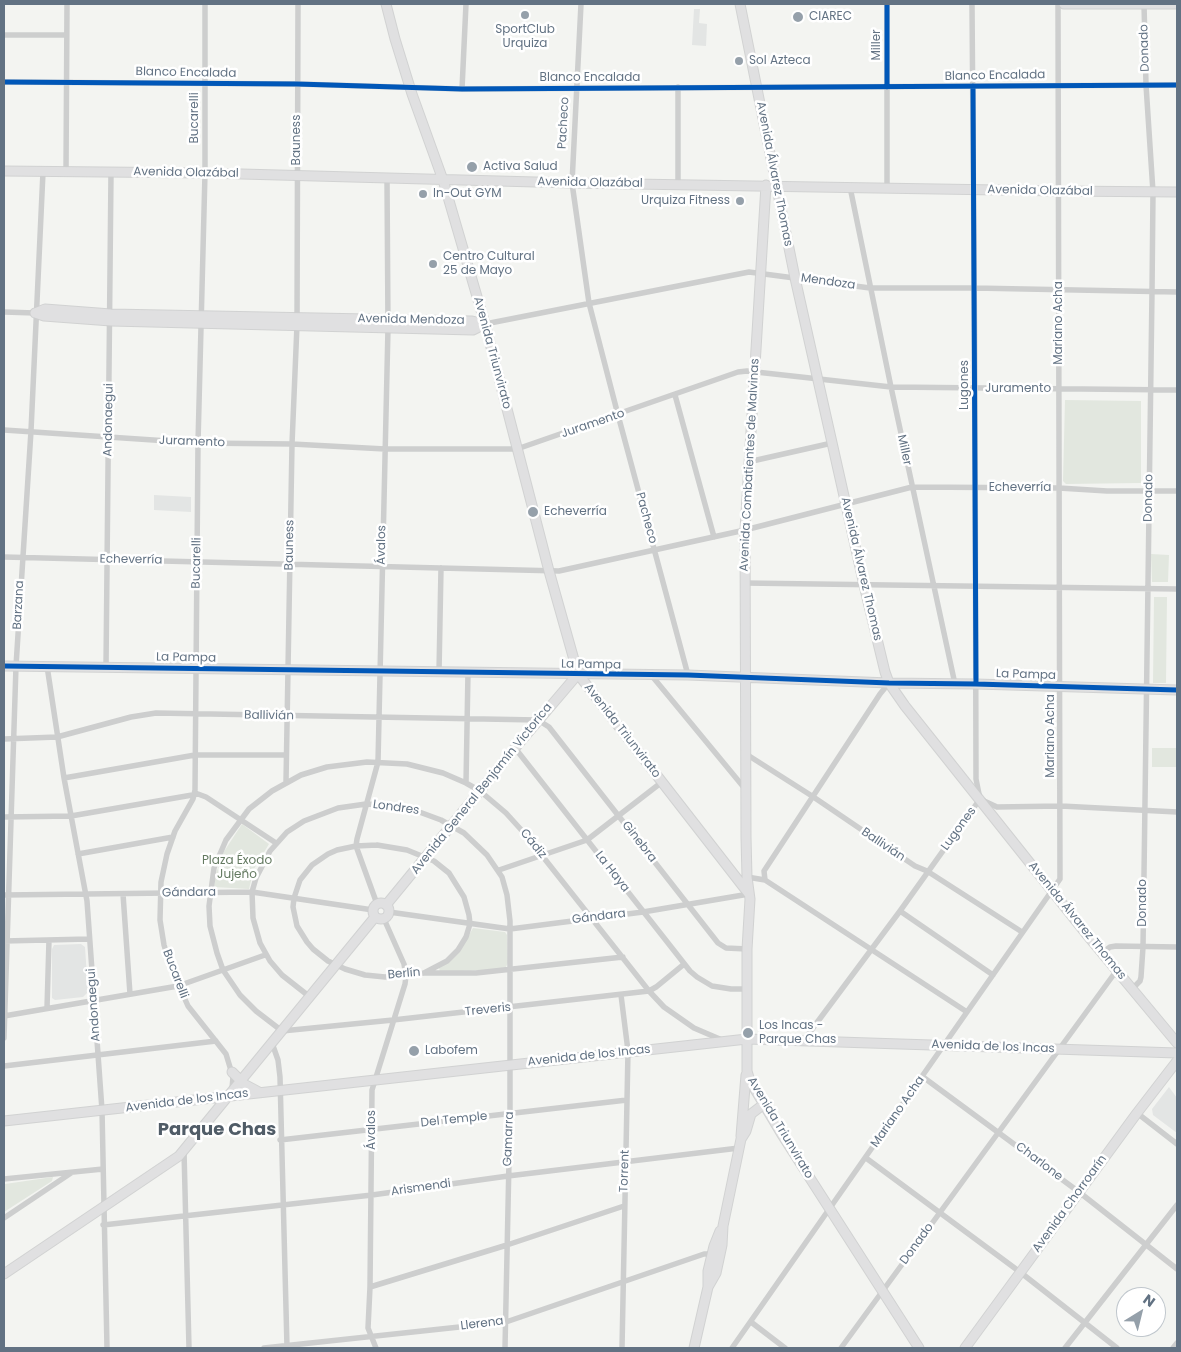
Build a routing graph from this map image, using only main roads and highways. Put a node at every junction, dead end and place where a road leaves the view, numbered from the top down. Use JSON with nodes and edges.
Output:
{"nodes":[{"id":1,"x":386,"y":4,"type":"edge"},
{"id":2,"x":740,"y":4,"type":"edge"},
{"id":3,"x":1064,"y":4,"type":"edge"},
{"id":4,"x":1144,"y":4,"type":"edge"},
{"id":5,"x":1177,"y":4,"type":"edge"},
{"id":6,"x":4,"y":171,"type":"edge"},
{"id":7,"x":443,"y":180,"type":"junction"},
{"id":8,"x":766,"y":186,"type":"junction"},
{"id":9,"x":777,"y":186,"type":"junction"},
{"id":10,"x":1177,"y":192,"type":"edge"},
{"id":11,"x":35,"y":313,"type":"road end"},
{"id":12,"x":485,"y":324,"type":"junction"},
{"id":13,"x":4,"y":666,"type":"edge"},
{"id":14,"x":578,"y":674,"type":"junction"},
{"id":15,"x":745,"y":678,"type":"junction"},
{"id":16,"x":889,"y":683,"type":"junction"},
{"id":17,"x":1177,"y":690,"type":"edge"},
{"id":18,"x":749,"y":894,"type":"junction"},
{"id":19,"x":747,"y":1039,"type":"junction"},
{"id":20,"x":1177,"y":1043,"type":"edge"},
{"id":21,"x":1177,"y":1053,"type":"edge"},
{"id":22,"x":1177,"y":1061,"type":"edge"},
{"id":23,"x":747,"y":1071,"type":"junction"},
{"id":24,"x":232,"y":1072,"type":"road end"},
{"id":25,"x":241,"y":1081,"type":"junction"},
{"id":26,"x":260,"y":1092,"type":"junction"},
{"id":27,"x":230,"y":1096,"type":"junction"},
{"id":28,"x":206,"y":1099,"type":"junction"},
{"id":29,"x":764,"y":1104,"type":"junction"},
{"id":30,"x":214,"y":1116,"type":"junction"},
{"id":31,"x":4,"y":1121,"type":"edge"},
{"id":32,"x":740,"y":1144,"type":"junction"},
{"id":33,"x":4,"y":1274,"type":"edge"},
{"id":34,"x":693,"y":1348,"type":"edge"},
{"id":35,"x":919,"y":1348,"type":"edge"},
{"id":36,"x":965,"y":1348,"type":"edge"}],
"edges":[{"from":1,"to":7,"type":"main road","name":"Avenida Triunvirato"},
{"from":2,"to":9,"type":"main road","name":"Avenida Álvarez Thomas"},
{"from":3,"to":4,"type":"main road"},
{"from":4,"to":5,"type":"main road"},
{"from":6,"to":7,"type":"main road","name":"Avenida Olazábal"},
{"from":7,"to":8,"type":"main road","name":"Avenida Olazábal"},
{"from":7,"to":12,"type":"main road","name":"Avenida Triunvirato"},
{"from":8,"to":9,"type":"main road","name":"Avenida Olazábal"},
{"from":8,"to":15,"type":"main road","name":"Avenida Combatientes de Malvinas"},
{"from":9,"to":10,"type":"main road","name":"Avenida Olazábal"},
{"from":9,"to":16,"type":"main road","name":"Avenida Álvarez Thomas"},
{"from":11,"to":12,"type":"main road","name":"Avenida Mendoza"},
{"from":12,"to":14,"type":"main road","name":"Avenida Triunvirato"},
{"from":13,"to":14,"type":"main road","name":"La Pampa"},
{"from":14,"to":15,"type":"main road","name":"La Pampa"},
{"from":14,"to":18,"type":"main road","name":"Avenida Triunvirato"},
{"from":14,"to":25,"type":"main road","name":"Avenida General Benjamín Victorica"},
{"from":15,"to":16,"type":"main road","name":"La Pampa"},
{"from":15,"to":18,"type":"main road","name":"Avenida Combatientes de Malvinas"},
{"from":16,"to":17,"type":"main road","name":"La Pampa"},
{"from":16,"to":20,"type":"main road","name":"Avenida Álvarez Thomas"},
{"from":18,"to":19,"type":"main road","name":"Avenida Triunvirato"},
{"from":19,"to":21,"type":"main road","name":"Avenida de los Incas"},
{"from":19,"to":23,"type":"main road","name":"Avenida Triunvirato"},
{"from":19,"to":26,"type":"main road","name":"Avenida de los Incas"},
{"from":22,"to":36,"type":"main road","name":"Avenida Chorroarín"},
{"from":23,"to":29,"type":"main road","name":"Avenida Triunvirato"},
{"from":23,"to":32,"type":"main road"},
{"from":24,"to":25,"type":"main road"},
{"from":25,"to":26,"type":"main road"},
{"from":25,"to":27,"type":"main road","name":"Avenida General Benjamín Victorica"},
{"from":26,"to":27,"type":"main road","name":"Avenida de los Incas"},
{"from":27,"to":28,"type":"main road","name":"Avenida de los Incas"},
{"from":27,"to":30,"type":"main road","name":"Avenida General Benjamín Victorica"},
{"from":28,"to":30,"type":"main road"},
{"from":28,"to":31,"type":"main road","name":"Avenida de los Incas"},
{"from":29,"to":32,"type":"main road"},
{"from":29,"to":35,"type":"main road","name":"Avenida Triunvirato"},
{"from":30,"to":33,"type":"main road","name":"Avenida General Benjamín Victorica"},
{"from":32,"to":34,"type":"main road"}]}
